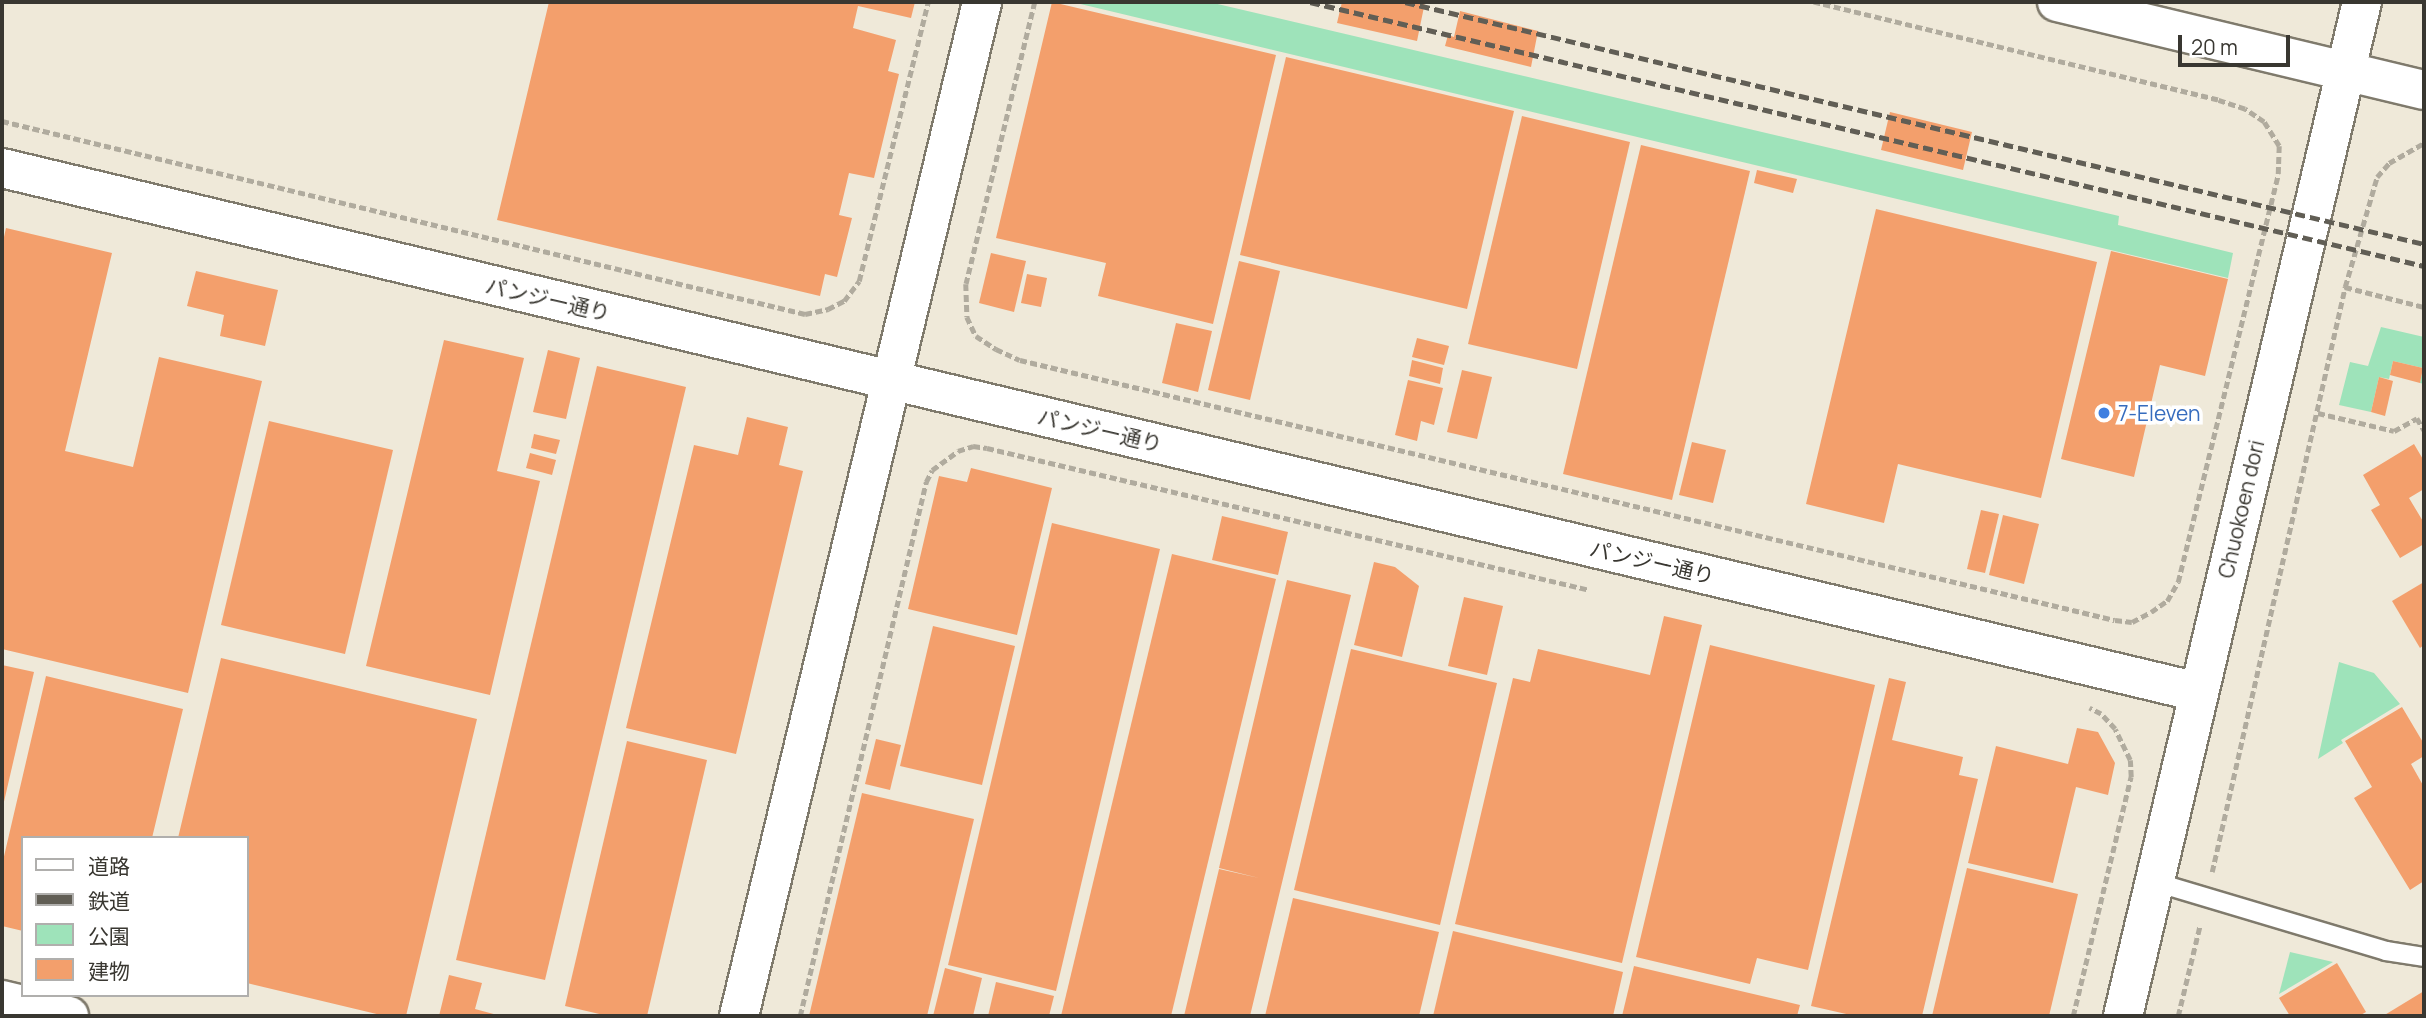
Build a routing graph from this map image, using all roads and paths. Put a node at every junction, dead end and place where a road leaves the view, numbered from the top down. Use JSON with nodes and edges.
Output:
{"nodes":[{"id":1,"x":928,"y":2,"type":"edge"},
{"id":2,"x":982,"y":2,"type":"edge"},
{"id":3,"x":1035,"y":2,"type":"edge"},
{"id":4,"x":1814,"y":2,"type":"edge"},
{"id":5,"x":2057,"y":2,"type":"edge"},
{"id":6,"x":2362,"y":2,"type":"edge"},
{"id":7,"x":2346,"y":72,"type":"junction"},
{"id":8,"x":2424,"y":90,"type":"edge"},
{"id":9,"x":2,"y":121,"type":"edge"},
{"id":10,"x":2424,"y":143,"type":"edge"},
{"id":11,"x":2,"y":168,"type":"edge"},
{"id":12,"x":2345,"y":287,"type":"junction"},
{"id":13,"x":2424,"y":307,"type":"edge"},
{"id":14,"x":893,"y":381,"type":"junction"},
{"id":15,"x":2318,"y":413,"type":"junction"},
{"id":16,"x":2424,"y":430,"type":"edge"},
{"id":17,"x":1600,"y":592,"type":"dead end"},
{"id":18,"x":2198,"y":692,"type":"junction"},
{"id":19,"x":2076,"y":705,"type":"dead end"},
{"id":20,"x":2155,"y":882,"type":"junction"},
{"id":21,"x":2206,"y":897,"type":"junction"},
{"id":22,"x":2424,"y":957,"type":"edge"},
{"id":23,"x":2,"y":1000,"type":"edge"},
{"id":24,"x":69,"y":1016,"type":"edge"},
{"id":25,"x":739,"y":1016,"type":"edge"},
{"id":26,"x":800,"y":1016,"type":"edge"},
{"id":27,"x":2073,"y":1016,"type":"edge"},
{"id":28,"x":2123,"y":1016,"type":"edge"},
{"id":29,"x":2178,"y":1016,"type":"edge"}],
"edges":[{"from":1,"to":9,"type":"path"},
{"from":2,"to":14,"type":"street"},
{"from":3,"to":4,"type":"path"},
{"from":5,"to":7,"type":"street"},
{"from":6,"to":7,"type":"street","name":"Chuokoen dori"},
{"from":7,"to":8,"type":"street"},
{"from":7,"to":18,"type":"street","name":"Chuokoen dori"},
{"from":10,"to":12,"type":"path"},
{"from":11,"to":14,"type":"street","name":"パンジー通り"},
{"from":12,"to":13,"type":"path"},
{"from":12,"to":15,"type":"path"},
{"from":14,"to":18,"type":"street","name":"パンジー通り"},
{"from":14,"to":25,"type":"street"},
{"from":15,"to":16,"type":"path"},
{"from":15,"to":21,"type":"path"},
{"from":17,"to":26,"type":"path"},
{"from":18,"to":20,"type":"street","name":"Chuokoen dori"},
{"from":19,"to":27,"type":"path"},
{"from":20,"to":21,"type":"lane"},
{"from":20,"to":28,"type":"street","name":"Chuokoen dori"},
{"from":21,"to":22,"type":"lane"},
{"from":21,"to":29,"type":"path"},
{"from":23,"to":24,"type":"street"}]}
